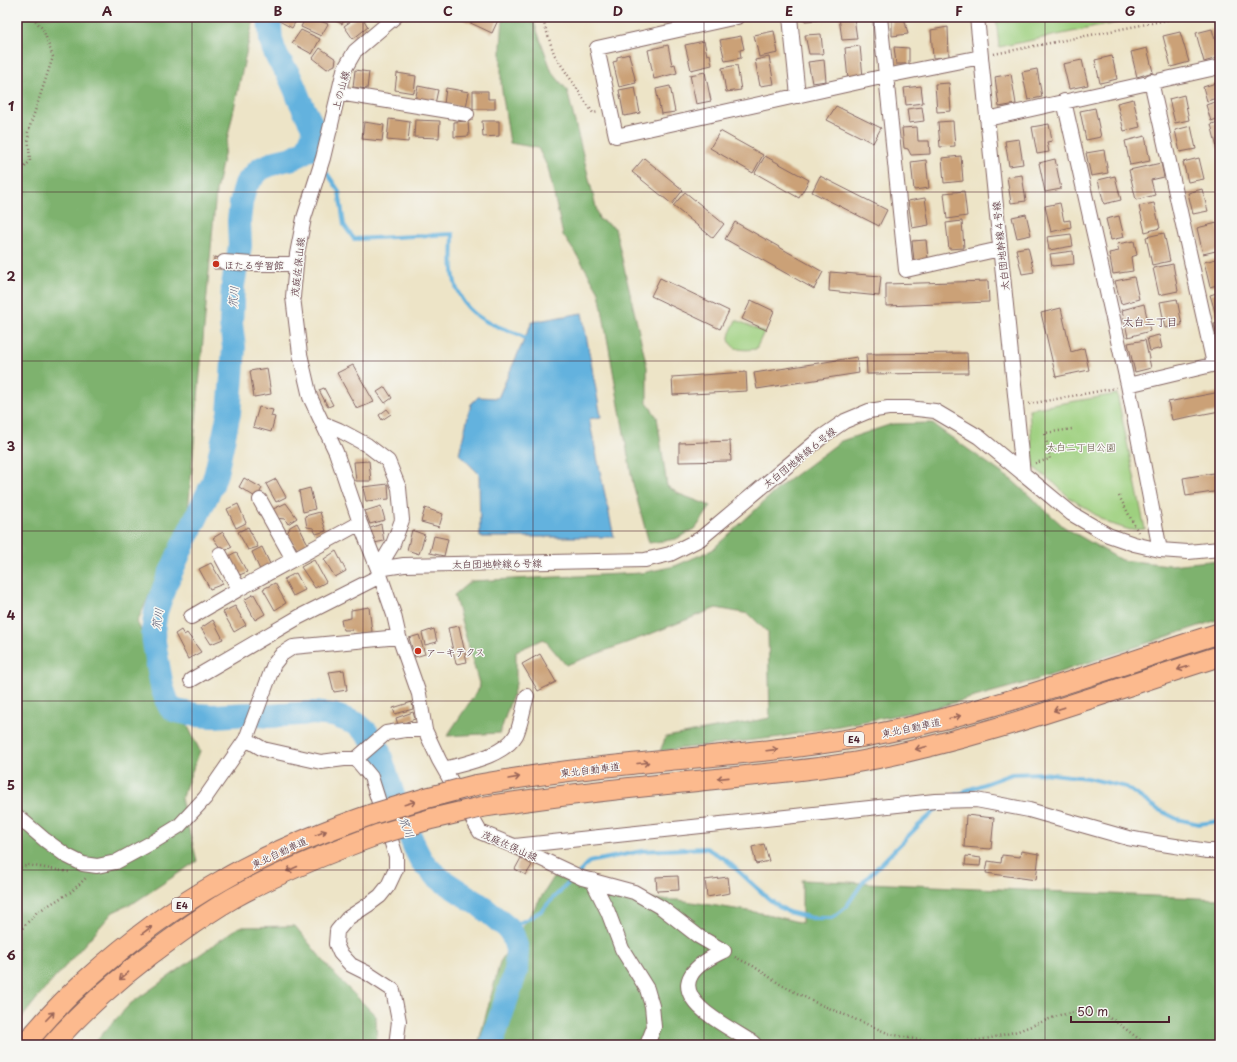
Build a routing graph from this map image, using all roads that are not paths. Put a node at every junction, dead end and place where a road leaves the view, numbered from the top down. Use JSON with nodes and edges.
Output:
{"nodes":[{"id":1,"x":395,"y":17,"type":"edge"},
{"id":2,"x":737,"y":17,"type":"edge"},
{"id":3,"x":790,"y":17,"type":"edge"},
{"id":4,"x":880,"y":17,"type":"edge"},
{"id":5,"x":977,"y":17,"type":"edge"},
{"id":6,"x":981,"y":57,"type":"junction"},
{"id":7,"x":1220,"y":67,"type":"edge"},
{"id":8,"x":886,"y":76,"type":"junction"},
{"id":9,"x":1151,"y":82,"type":"junction"},
{"id":10,"x":339,"y":94,"type":"junction"},
{"id":11,"x":798,"y":96,"type":"junction"},
{"id":12,"x":1064,"y":101,"type":"junction"},
{"id":13,"x":467,"y":114,"type":"dead end"},
{"id":14,"x":987,"y":119,"type":"junction"},
{"id":15,"x":323,"y":158,"type":"joint"},
{"id":16,"x":1000,"y":249,"type":"junction"},
{"id":17,"x":224,"y":262,"type":"dead end"},
{"id":18,"x":296,"y":264,"type":"junction"},
{"id":19,"x":1217,"y":363,"type":"edge"},
{"id":20,"x":1128,"y":385,"type":"junction"},
{"id":21,"x":322,"y":423,"type":"junction"},
{"id":22,"x":1022,"y":468,"type":"junction"},
{"id":23,"x":260,"y":500,"type":"dead end"},
{"id":24,"x":360,"y":523,"type":"junction"},
{"id":25,"x":1159,"y":544,"type":"junction"},
{"id":26,"x":1220,"y":549,"type":"edge"},
{"id":27,"x":220,"y":554,"type":"dead end"},
{"id":28,"x":293,"y":559,"type":"junction"},
{"id":29,"x":379,"y":573,"type":"junction"},
{"id":30,"x":239,"y":589,"type":"junction"},
{"id":31,"x":190,"y":617,"type":"dead end"},
{"id":32,"x":1220,"y":633,"type":"edge"},
{"id":33,"x":399,"y":637,"type":"junction"},
{"id":34,"x":1220,"y":656,"type":"edge"},
{"id":35,"x":191,"y":680,"type":"dead end"},
{"id":36,"x":527,"y":696,"type":"dead end"},
{"id":37,"x":425,"y":730,"type":"junction"},
{"id":38,"x":248,"y":733,"type":"junction"},
{"id":39,"x":357,"y":759,"type":"junction"},
{"id":40,"x":445,"y":769,"type":"junction"},
{"id":41,"x":17,"y":816,"type":"edge"},
{"id":42,"x":514,"y":846,"type":"junction"},
{"id":43,"x":1220,"y":851,"type":"edge"},
{"id":44,"x":581,"y":877,"type":"junction"},
{"id":45,"x":24,"y":1045,"type":"edge"},
{"id":46,"x":52,"y":1045,"type":"edge"},
{"id":47,"x":396,"y":1045,"type":"edge"},
{"id":48,"x":647,"y":1045,"type":"edge"},
{"id":49,"x":755,"y":1045,"type":"edge"}],
"edges":[{"from":1,"to":10,"type":"street","name":"上の山線"},
{"from":2,"to":11,"type":"street"},
{"from":3,"to":11,"type":"street"},
{"from":4,"to":8,"type":"street"},
{"from":5,"to":6,"type":"street","name":"太白団地幹線４号線"},
{"from":6,"to":8,"type":"street"},
{"from":6,"to":14,"type":"street","name":"太白団地幹線４号線"},
{"from":7,"to":9,"type":"street"},
{"from":8,"to":11,"type":"street"},
{"from":8,"to":16,"type":"street"},
{"from":9,"to":12,"type":"street"},
{"from":9,"to":19,"type":"street"},
{"from":10,"to":13,"type":"street"},
{"from":10,"to":15,"type":"street","name":"上の山線"},
{"from":12,"to":14,"type":"street"},
{"from":12,"to":20,"type":"street"},
{"from":14,"to":16,"type":"street","name":"太白団地幹線４号線"},
{"from":15,"to":18,"type":"street","name":"茂庭佐保山線"},
{"from":16,"to":22,"type":"street","name":"太白団地幹線４号線"},
{"from":17,"to":18,"type":"street"},
{"from":18,"to":21,"type":"street","name":"茂庭佐保山線"},
{"from":19,"to":20,"type":"street"},
{"from":20,"to":25,"type":"street"},
{"from":21,"to":24,"type":"street","name":"茂庭佐保山線"},
{"from":21,"to":29,"type":"street"},
{"from":22,"to":25,"type":"street","name":"太白団地幹線６号線"},
{"from":22,"to":29,"type":"street","name":"太白団地幹線６号線"},
{"from":23,"to":28,"type":"street"},
{"from":24,"to":28,"type":"street"},
{"from":24,"to":29,"type":"street","name":"茂庭佐保山線"},
{"from":25,"to":26,"type":"street","name":"太白団地幹線６号線"},
{"from":27,"to":30,"type":"street"},
{"from":28,"to":30,"type":"street"},
{"from":29,"to":33,"type":"street","name":"茂庭佐保山線"},
{"from":29,"to":35,"type":"street"},
{"from":30,"to":31,"type":"street"},
{"from":45,"to":32,"type":"highway","name":"東北自動車道","number":"E4","one_way":true,"bridge":true},
{"from":33,"to":37,"type":"street","name":"茂庭佐保山線"},
{"from":33,"to":38,"type":"street"},
{"from":34,"to":46,"type":"highway","name":"東北自動車道","number":"E4","one_way":true,"bridge":true},
{"from":36,"to":40,"type":"street"},
{"from":37,"to":39,"type":"street"},
{"from":37,"to":40,"type":"street","name":"茂庭佐保山線"},
{"from":38,"to":39,"type":"street"},
{"from":38,"to":41,"type":"street"},
{"from":39,"to":47,"type":"street"},
{"from":40,"to":42,"type":"street","name":"茂庭佐保山線"},
{"from":42,"to":43,"type":"street"},
{"from":42,"to":44,"type":"street","name":"茂庭佐保山線"},
{"from":44,"to":48,"type":"street"},
{"from":44,"to":49,"type":"street","name":"茂庭佐保山線"}]}
